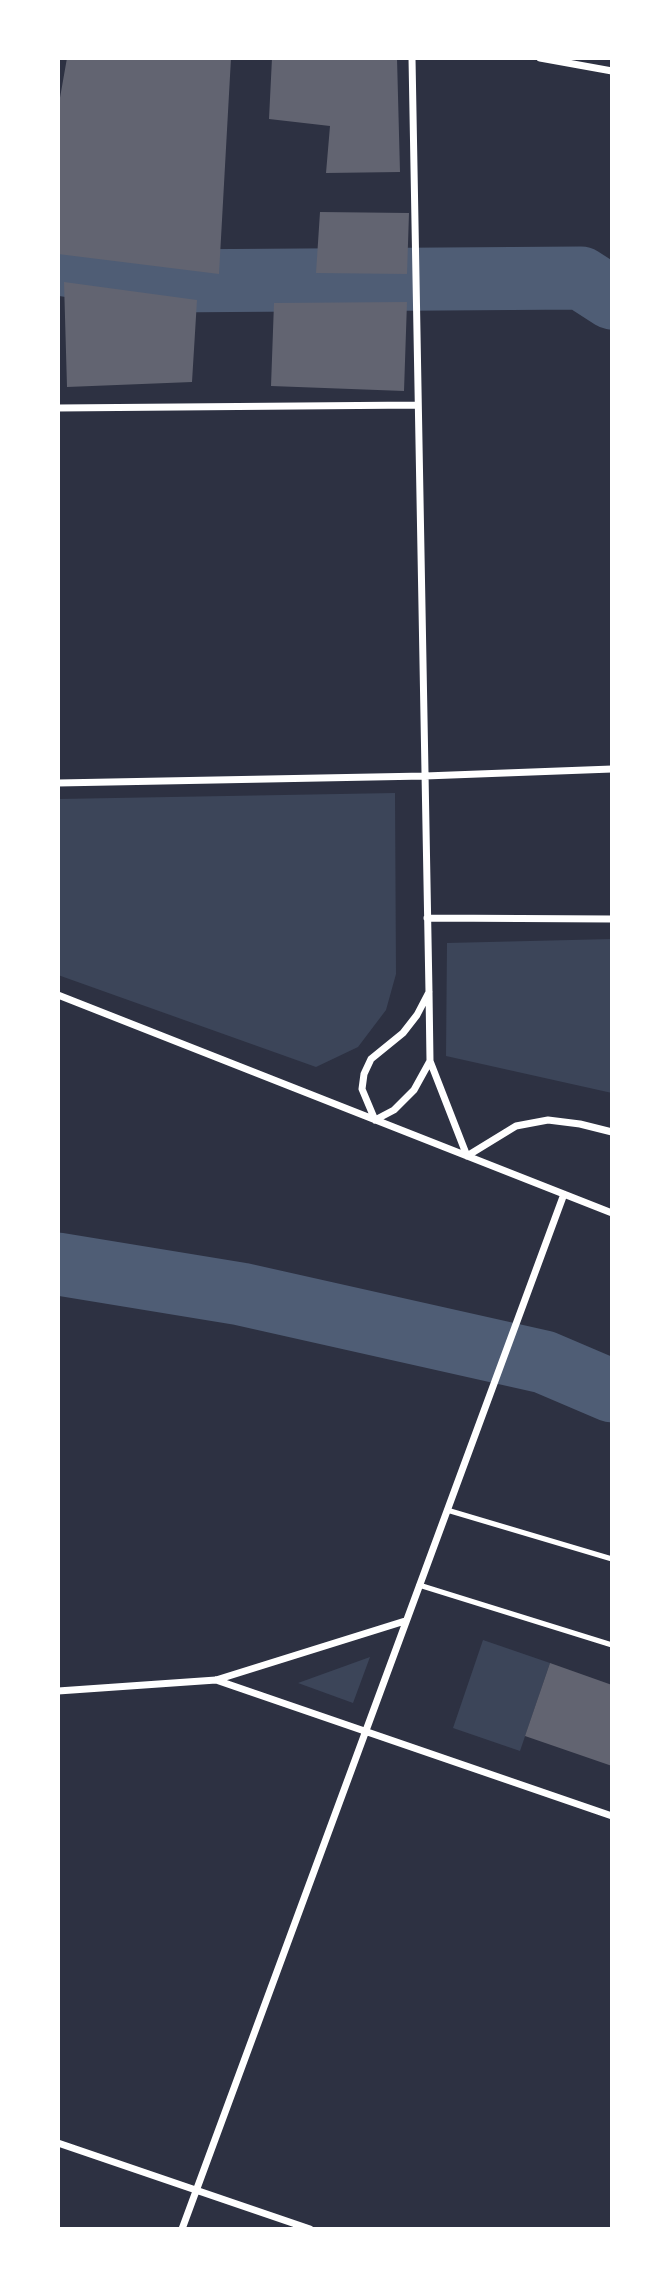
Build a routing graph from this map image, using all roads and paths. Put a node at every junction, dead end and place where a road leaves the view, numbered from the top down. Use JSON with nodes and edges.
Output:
{"nodes":[{"id":1,"x":412,"y":58,"type":"edge"},
{"id":2,"x":540,"y":58,"type":"edge"},
{"id":3,"x":612,"y":71,"type":"edge"},
{"id":4,"x":418,"y":405,"type":"junction"},
{"id":5,"x":58,"y":408,"type":"edge"},
{"id":6,"x":612,"y":769,"type":"edge"},
{"id":7,"x":425,"y":776,"type":"junction"},
{"id":8,"x":58,"y":783,"type":"edge"},
{"id":9,"x":427,"y":918,"type":"junction"},
{"id":10,"x":612,"y":919,"type":"edge"},
{"id":11,"x":429,"y":992,"type":"junction"},
{"id":12,"x":58,"y":995,"type":"edge"},
{"id":13,"x":430,"y":1061,"type":"junction"},
{"id":14,"x":376,"y":1120,"type":"junction"},
{"id":15,"x":612,"y":1132,"type":"edge"},
{"id":16,"x":467,"y":1156,"type":"junction"},
{"id":17,"x":564,"y":1195,"type":"junction"},
{"id":18,"x":612,"y":1213,"type":"edge"},
{"id":19,"x":447,"y":1510,"type":"junction"},
{"id":20,"x":612,"y":1559,"type":"edge"},
{"id":21,"x":419,"y":1585,"type":"junction"},
{"id":22,"x":405,"y":1621,"type":"junction"},
{"id":23,"x":612,"y":1645,"type":"edge"},
{"id":24,"x":216,"y":1680,"type":"junction"},
{"id":25,"x":58,"y":1691,"type":"edge"},
{"id":26,"x":365,"y":1731,"type":"junction"},
{"id":27,"x":612,"y":1816,"type":"edge"},
{"id":28,"x":58,"y":2143,"type":"edge"},
{"id":29,"x":196,"y":2190,"type":"junction"},
{"id":30,"x":182,"y":2229,"type":"edge"},
{"id":31,"x":310,"y":2229,"type":"edge"}],
"edges":[{"from":1,"to":4,"type":"street"},
{"from":2,"to":3,"type":"street"},
{"from":4,"to":5,"type":"street"},
{"from":4,"to":7,"type":"street"},
{"from":6,"to":7,"type":"street"},
{"from":7,"to":8,"type":"street"},
{"from":7,"to":9,"type":"street"},
{"from":9,"to":10,"type":"street"},
{"from":9,"to":11,"type":"street"},
{"from":11,"to":13,"type":"street"},
{"from":11,"to":14,"type":"street"},
{"from":12,"to":14,"type":"street"},
{"from":13,"to":14,"type":"street"},
{"from":13,"to":16,"type":"street"},
{"from":14,"to":16,"type":"street"},
{"from":15,"to":16,"type":"street"},
{"from":16,"to":17,"type":"street"},
{"from":17,"to":18,"type":"street"},
{"from":17,"to":19,"type":"street"},
{"from":19,"to":20,"type":"lane"},
{"from":19,"to":21,"type":"street"},
{"from":21,"to":22,"type":"street"},
{"from":21,"to":23,"type":"lane"},
{"from":22,"to":24,"type":"street"},
{"from":22,"to":26,"type":"street"},
{"from":24,"to":25,"type":"street"},
{"from":24,"to":26,"type":"street"},
{"from":26,"to":27,"type":"street"},
{"from":26,"to":29,"type":"street"},
{"from":28,"to":29,"type":"street"},
{"from":29,"to":30,"type":"street"},
{"from":29,"to":31,"type":"street"}]}
